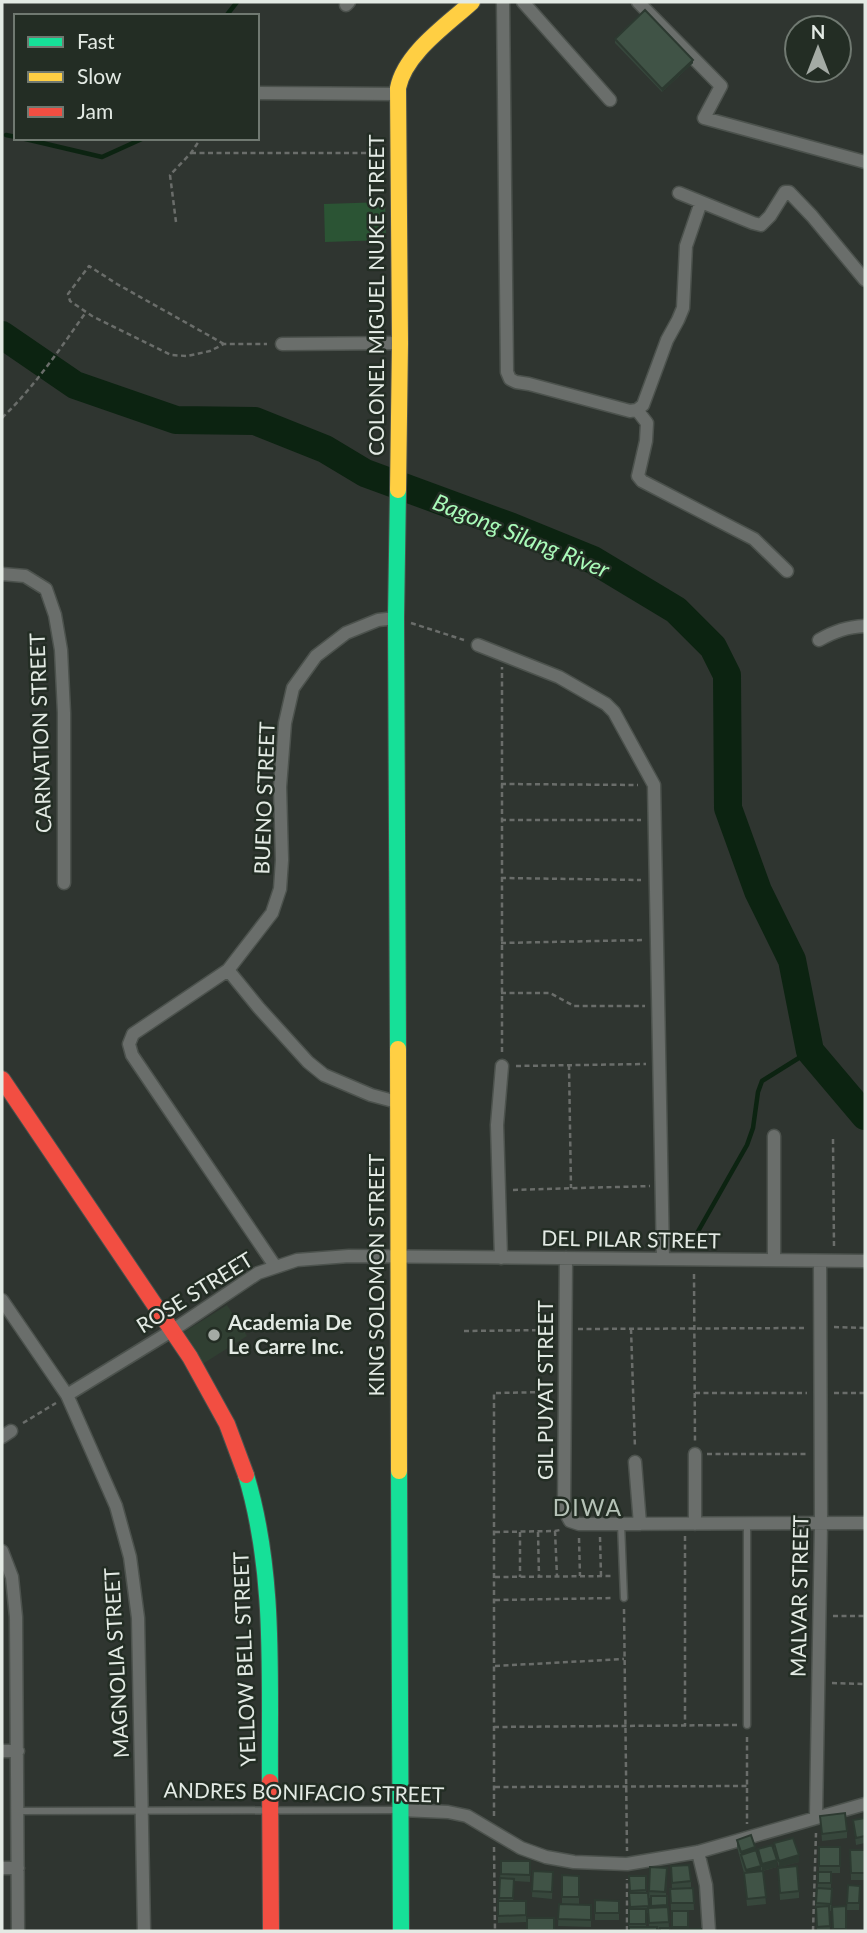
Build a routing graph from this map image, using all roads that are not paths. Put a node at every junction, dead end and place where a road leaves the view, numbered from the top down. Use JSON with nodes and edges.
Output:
{"nodes":[{"id":1,"x":472,"y":2,"type":"edge"},
{"id":2,"x":503,"y":2,"type":"edge"},
{"id":3,"x":523,"y":2,"type":"edge"},
{"id":4,"x":638,"y":2,"type":"edge"},
{"id":5,"x":259,"y":93,"type":"edge"},
{"id":6,"x":397,"y":94,"type":"junction"},
{"id":7,"x":610,"y":100,"type":"dead end"},
{"id":8,"x":865,"y":162,"type":"edge"},
{"id":9,"x":679,"y":193,"type":"dead end"},
{"id":10,"x":701,"y":202,"type":"junction"},
{"id":11,"x":865,"y":280,"type":"edge"},
{"id":12,"x":400,"y":343,"type":"junction"},
{"id":13,"x":282,"y":344,"type":"road end"},
{"id":14,"x":637,"y":410,"type":"junction"},
{"id":15,"x":787,"y":570,"type":"dead end"},
{"id":16,"x":2,"y":574,"type":"edge"},
{"id":17,"x":396,"y":618,"type":"junction"},
{"id":18,"x":865,"y":626,"type":"edge"},
{"id":19,"x":819,"y":640,"type":"dead end"},
{"id":20,"x":478,"y":645,"type":"road end"},
{"id":21,"x":64,"y":883,"type":"dead end"},
{"id":22,"x":228,"y":970,"type":"junction"},
{"id":23,"x":502,"y":1066,"type":"road end"},
{"id":24,"x":2,"y":1079,"type":"edge"},
{"id":25,"x":397,"y":1102,"type":"junction"},
{"id":26,"x":774,"y":1136,"type":"dead end"},
{"id":27,"x":397,"y":1257,"type":"junction"},
{"id":28,"x":501,"y":1258,"type":"junction"},
{"id":29,"x":566,"y":1258,"type":"junction"},
{"id":30,"x":663,"y":1259,"type":"junction"},
{"id":31,"x":774,"y":1261,"type":"junction"},
{"id":32,"x":820,"y":1261,"type":"junction"},
{"id":33,"x":865,"y":1261,"type":"edge"},
{"id":34,"x":275,"y":1266,"type":"junction"},
{"id":35,"x":2,"y":1300,"type":"edge"},
{"id":36,"x":173,"y":1330,"type":"junction"},
{"id":37,"x":67,"y":1395,"type":"junction"},
{"id":38,"x":695,"y":1454,"type":"road end"},
{"id":39,"x":635,"y":1462,"type":"road end"},
{"id":40,"x":747,"y":1523,"type":"junction"},
{"id":41,"x":821,"y":1523,"type":"junction"},
{"id":42,"x":865,"y":1523,"type":"edge"},
{"id":43,"x":621,"y":1524,"type":"junction"},
{"id":44,"x":640,"y":1524,"type":"junction"},
{"id":45,"x":690,"y":1524,"type":"junction"},
{"id":46,"x":2,"y":1550,"type":"edge"},
{"id":47,"x":624,"y":1598,"type":"road end"},
{"id":48,"x":747,"y":1725,"type":"road end"},
{"id":49,"x":2,"y":1751,"type":"edge"},
{"id":50,"x":18,"y":1751,"type":"junction"},
{"id":51,"x":865,"y":1804,"type":"edge"},
{"id":52,"x":401,"y":1810,"type":"junction"},
{"id":53,"x":18,"y":1811,"type":"junction"},
{"id":54,"x":142,"y":1811,"type":"junction"},
{"id":55,"x":270,"y":1812,"type":"junction"},
{"id":56,"x":817,"y":1816,"type":"junction"},
{"id":57,"x":698,"y":1852,"type":"junction"},
{"id":58,"x":2,"y":1868,"type":"edge"},
{"id":59,"x":18,"y":1868,"type":"junction"},
{"id":60,"x":18,"y":1931,"type":"edge"},
{"id":61,"x":144,"y":1931,"type":"edge"},
{"id":62,"x":271,"y":1931,"type":"edge"},
{"id":63,"x":401,"y":1931,"type":"edge"},
{"id":64,"x":709,"y":1931,"type":"edge"}],
"edges":[{"from":1,"to":6,"type":"street","name":"COLONEL MIGUEL NUKE STREET"},
{"from":2,"to":14,"type":"street"},
{"from":3,"to":7,"type":"street"},
{"from":4,"to":8,"type":"street"},
{"from":5,"to":6,"type":"street"},
{"from":6,"to":12,"type":"street","name":"COLONEL MIGUEL NUKE STREET"},
{"from":9,"to":10,"type":"street"},
{"from":10,"to":11,"type":"street"},
{"from":10,"to":14,"type":"street"},
{"from":12,"to":13,"type":"street"},
{"from":12,"to":17,"type":"street","name":"COLONEL MIGUEL NUKE STREET"},
{"from":14,"to":15,"type":"street"},
{"from":16,"to":21,"type":"street","name":"CARNATION STREET"},
{"from":17,"to":22,"type":"street","name":"BUENO STREET"},
{"from":17,"to":25,"type":"street","name":"KING SOLOMON STREET"},
{"from":18,"to":19,"type":"street"},
{"from":20,"to":30,"type":"street"},
{"from":22,"to":25,"type":"street"},
{"from":22,"to":34,"type":"street","name":"BUENO STREET"},
{"from":23,"to":28,"type":"street"},
{"from":24,"to":36,"type":"street","name":"YELLOW BELL STREET"},
{"from":25,"to":27,"type":"street","name":"KING SOLOMON STREET"},
{"from":26,"to":31,"type":"street"},
{"from":27,"to":28,"type":"street","name":"DEL PILAR STREET"},
{"from":27,"to":34,"type":"street","name":"ROSE STREET"},
{"from":27,"to":52,"type":"street","name":"KING SOLOMON STREET"},
{"from":28,"to":29,"type":"street","name":"DEL PILAR STREET"},
{"from":29,"to":30,"type":"street","name":"DEL PILAR STREET"},
{"from":29,"to":43,"type":"street","name":"GIL PUYAT STREET"},
{"from":30,"to":31,"type":"street","name":"DEL PILAR STREET"},
{"from":31,"to":32,"type":"street","name":"DEL PILAR STREET"},
{"from":32,"to":33,"type":"street","name":"DEL PILAR STREET"},
{"from":32,"to":41,"type":"street","name":"MALVAR STREET"},
{"from":34,"to":36,"type":"street","name":"ROSE STREET"},
{"from":35,"to":37,"type":"street","name":"MAGNOLIA STREET"},
{"from":36,"to":37,"type":"street","name":"ROSE STREET"},
{"from":36,"to":55,"type":"street","name":"YELLOW BELL STREET"},
{"from":37,"to":54,"type":"street","name":"MAGNOLIA STREET"},
{"from":38,"to":45,"type":"street"},
{"from":39,"to":44,"type":"street"},
{"from":40,"to":41,"type":"street"},
{"from":40,"to":45,"type":"street"},
{"from":40,"to":48,"type":"lane"},
{"from":41,"to":42,"type":"street"},
{"from":41,"to":56,"type":"street","name":"MALVAR STREET"},
{"from":43,"to":44,"type":"street"},
{"from":43,"to":47,"type":"lane"},
{"from":44,"to":45,"type":"street"},
{"from":46,"to":50,"type":"street"},
{"from":49,"to":50,"type":"street"},
{"from":50,"to":53,"type":"street"},
{"from":51,"to":56,"type":"street","name":"ANDRES BONIFACIO STREET"},
{"from":52,"to":55,"type":"lane","name":"ANDRES BONIFACIO STREET"},
{"from":52,"to":57,"type":"street","name":"ANDRES BONIFACIO STREET"},
{"from":52,"to":63,"type":"street","name":"KING SOLOMON STREET"},
{"from":53,"to":54,"type":"lane","name":"ANDRES BONIFACIO STREET"},
{"from":53,"to":59,"type":"street"},
{"from":54,"to":55,"type":"lane","name":"ANDRES BONIFACIO STREET"},
{"from":54,"to":61,"type":"street","name":"MAGNOLIA STREET"},
{"from":55,"to":62,"type":"street","name":"YELLOW BELL STREET"},
{"from":56,"to":57,"type":"street","name":"ANDRES BONIFACIO STREET"},
{"from":57,"to":64,"type":"street"},
{"from":58,"to":59,"type":"street"},
{"from":59,"to":60,"type":"street"}]}
